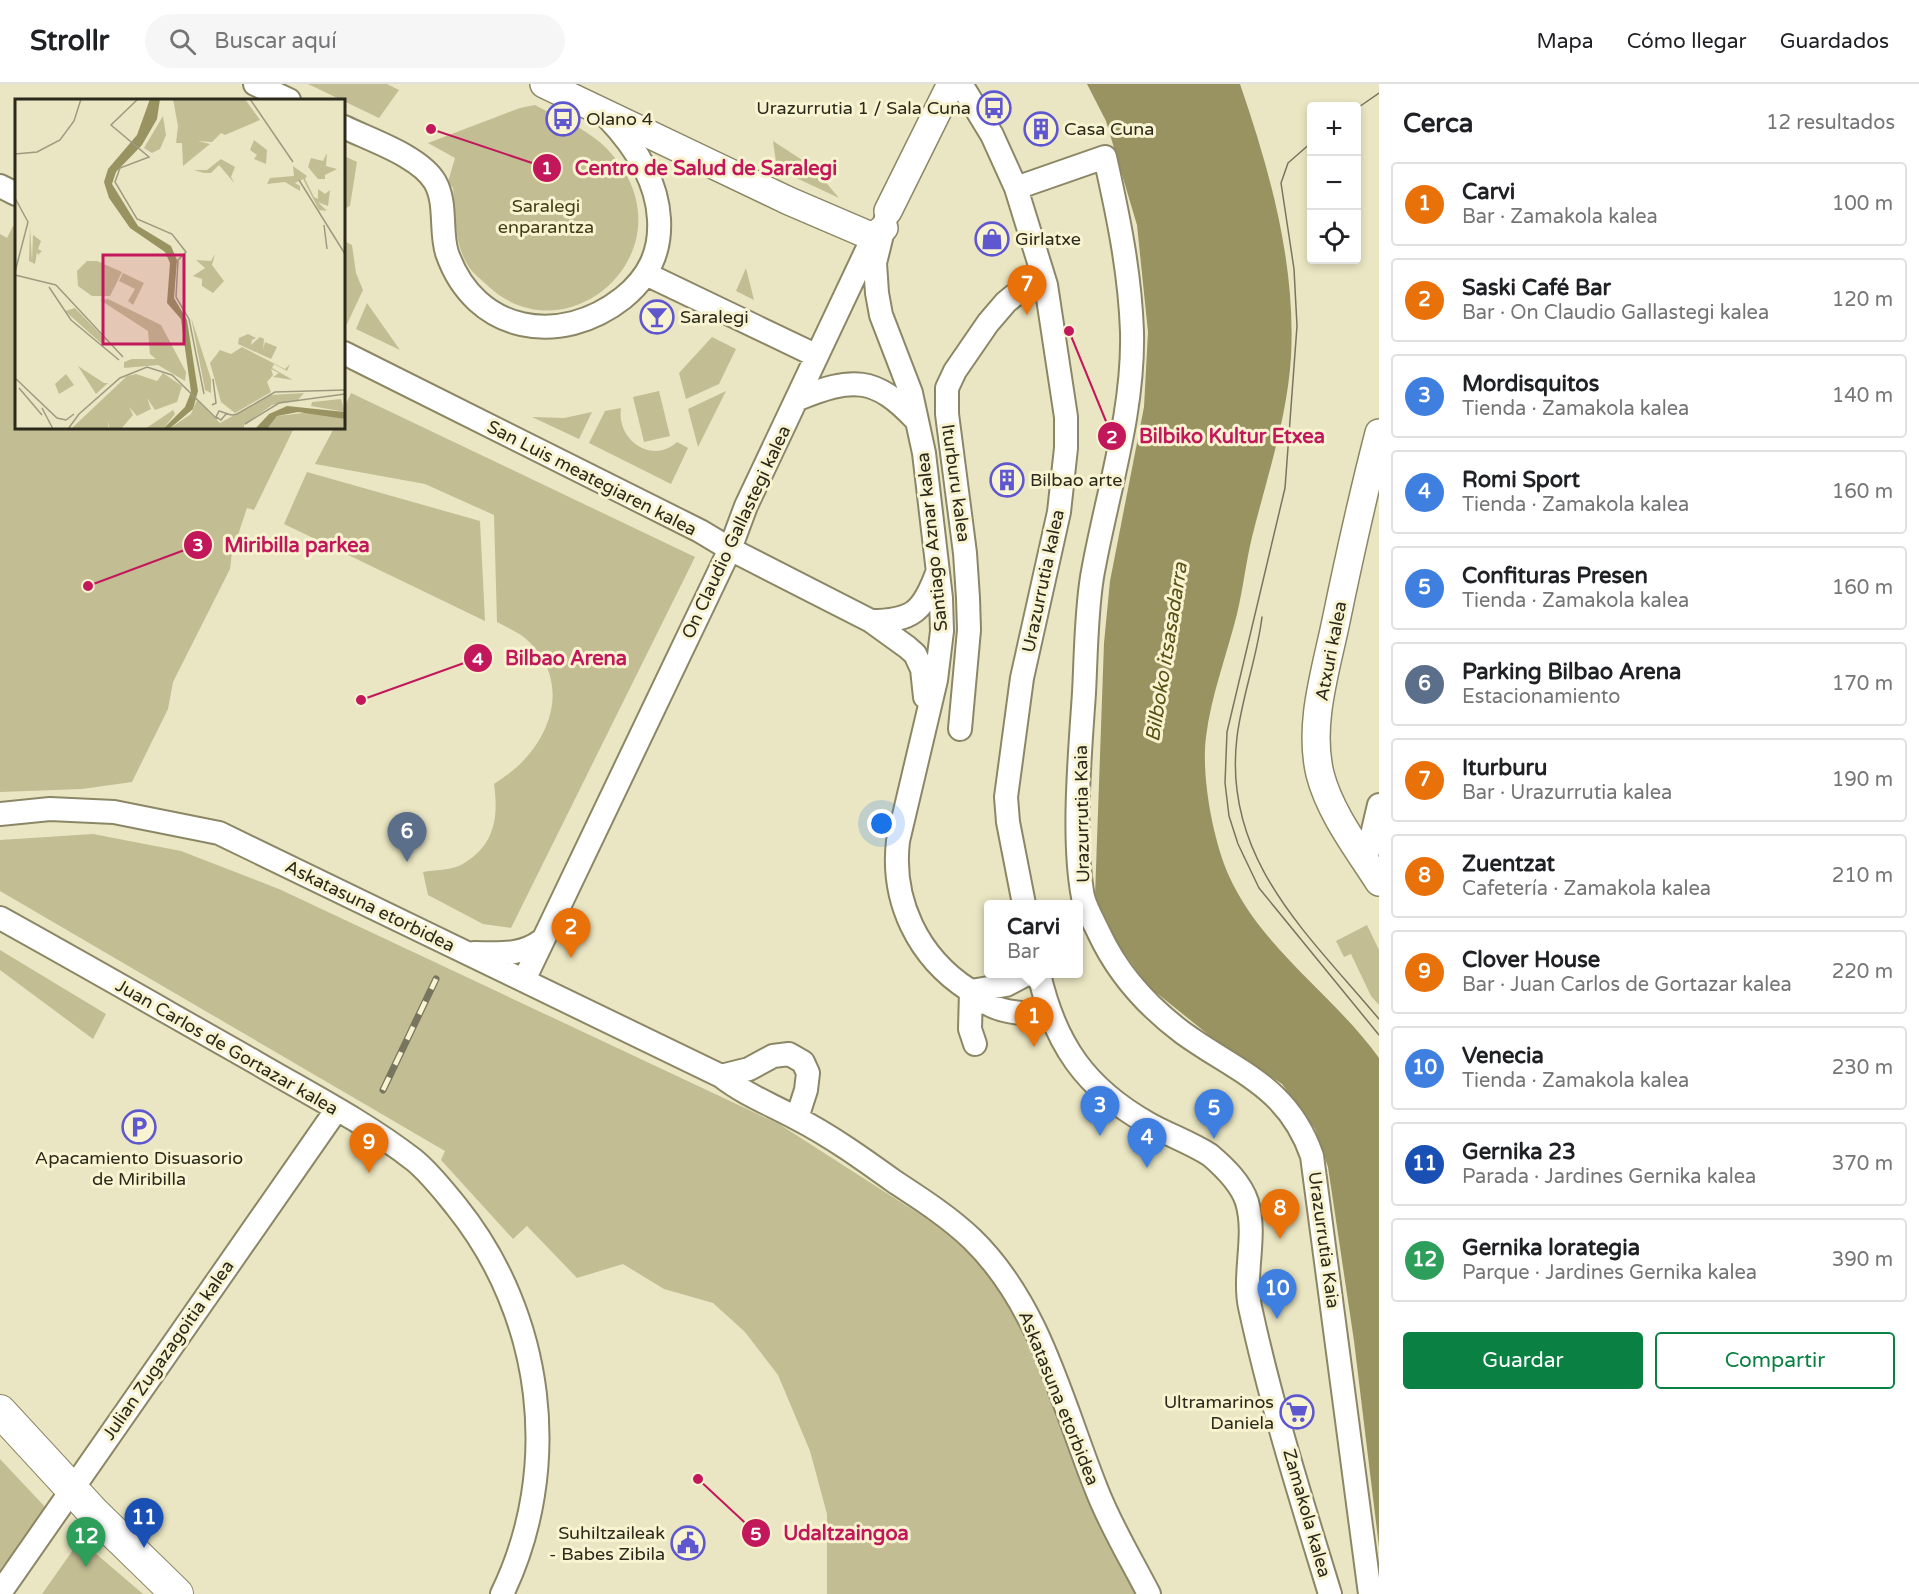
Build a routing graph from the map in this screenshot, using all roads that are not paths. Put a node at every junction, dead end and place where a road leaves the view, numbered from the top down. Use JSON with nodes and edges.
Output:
{"nodes":[{"id":1,"x":255,"y":84,"type":"edge"},
{"id":2,"x":544,"y":84,"type":"edge"},
{"id":3,"x":951,"y":84,"type":"edge"},
{"id":4,"x":961,"y":84,"type":"edge"},
{"id":5,"x":287,"y":99,"type":"edge"},
{"id":6,"x":605,"y":115,"type":"junction"},
{"id":7,"x":345,"y":128,"type":"edge"},
{"id":8,"x":0,"y":186,"type":"edge"},
{"id":9,"x":1016,"y":188,"type":"junction"},
{"id":10,"x":15,"y":194,"type":"edge"},
{"id":11,"x":882,"y":225,"type":"junction"},
{"id":12,"x":1042,"y":273,"type":"junction"},
{"id":13,"x":646,"y":274,"type":"junction"},
{"id":14,"x":345,"y":354,"type":"edge"},
{"id":15,"x":815,"y":355,"type":"junction"},
{"id":16,"x":798,"y":399,"type":"junction"},
{"id":17,"x":917,"y":421,"type":"junction"},
{"id":18,"x":1379,"y":433,"type":"edge"},
{"id":19,"x":746,"y":506,"type":"junction"},
{"id":20,"x":730,"y":549,"type":"junction"},
{"id":21,"x":769,"y":569,"type":"junction"},
{"id":22,"x":937,"y":572,"type":"junction"},
{"id":23,"x":871,"y":621,"type":"junction"},
{"id":24,"x":926,"y":716,"type":"junction"},
{"id":25,"x":960,"y":729,"type":"dead end"},
{"id":26,"x":1379,"y":805,"type":"edge"},
{"id":27,"x":0,"y":814,"type":"edge"},
{"id":28,"x":1372,"y":871,"type":"edge"},
{"id":29,"x":1023,"y":900,"type":"edge"},
{"id":30,"x":0,"y":918,"type":"edge"},
{"id":31,"x":541,"y":940,"type":"junction"},
{"id":32,"x":466,"y":953,"type":"junction"},
{"id":33,"x":1036,"y":979,"type":"edge"},
{"id":34,"x":524,"y":980,"type":"junction"},
{"id":35,"x":971,"y":991,"type":"junction"},
{"id":36,"x":1051,"y":1014,"type":"junction"},
{"id":37,"x":975,"y":1044,"type":"dead end"},
{"id":38,"x":721,"y":1076,"type":"junction"},
{"id":39,"x":336,"y":1108,"type":"junction"},
{"id":40,"x":797,"y":1118,"type":"junction"},
{"id":41,"x":0,"y":1411,"type":"edge"},
{"id":42,"x":72,"y":1488,"type":"junction"},
{"id":43,"x":0,"y":1593,"type":"edge"},
{"id":44,"x":177,"y":1594,"type":"edge"},
{"id":45,"x":502,"y":1594,"type":"edge"},
{"id":46,"x":1149,"y":1594,"type":"edge"},
{"id":47,"x":1330,"y":1594,"type":"edge"},
{"id":48,"x":1370,"y":1594,"type":"edge"}],
"edges":[{"from":1,"to":5,"type":"street"},
{"from":2,"to":6,"type":"street"},
{"from":3,"to":11,"type":"street","name":"On Claudio Gallastegi kalea"},
{"from":4,"to":9,"type":"street","name":"Urazurrutia kalea"},
{"from":6,"to":11,"type":"street"},
{"from":6,"to":13,"type":"street"},
{"from":7,"to":13,"type":"street"},
{"from":8,"to":10,"type":"street"},
{"from":9,"to":12,"type":"street","name":"Urazurrutia kalea"},
{"from":9,"to":48,"type":"street","name":"Urazurrutia Kaia"},
{"from":11,"to":15,"type":"street","name":"On Claudio Gallastegi kalea"},
{"from":11,"to":17,"type":"street","name":"Santiago Aznar kalea"},
{"from":12,"to":25,"type":"street","name":"Iturburu kalea"},
{"from":12,"to":29,"type":"street","name":"Urazurrutia kalea"},
{"from":13,"to":15,"type":"street"},
{"from":14,"to":20,"type":"street","name":"San Luis meategiaren kalea"},
{"from":15,"to":16,"type":"street","name":"On Claudio Gallastegi kalea"},
{"from":16,"to":17,"type":"street"},
{"from":16,"to":19,"type":"street","name":"On Claudio Gallastegi kalea"},
{"from":17,"to":22,"type":"street","name":"Santiago Aznar kalea"},
{"from":18,"to":28,"type":"street","name":"Atxuri kalea"},
{"from":19,"to":20,"type":"street","name":"On Claudio Gallastegi kalea"},
{"from":19,"to":21,"type":"street"},
{"from":20,"to":21,"type":"street","name":"San Luis meategiaren kalea"},
{"from":20,"to":31,"type":"street","name":"On Claudio Gallastegi kalea"},
{"from":21,"to":23,"type":"street","name":"San Luis meategiaren kalea"},
{"from":22,"to":23,"type":"street"},
{"from":22,"to":24,"type":"street","name":"Santiago Aznar kalea"},
{"from":23,"to":24,"type":"street","name":"San Luis meategiaren kalea"},
{"from":24,"to":35,"type":"street","name":"Santiago Aznar kalea"},
{"from":26,"to":28,"type":"street"},
{"from":27,"to":32,"type":"street","name":"Askatasuna etorbidea"},
{"from":30,"to":39,"type":"street","name":"Juan Carlos de Gortazar kalea"},
{"from":31,"to":32,"type":"street"},
{"from":31,"to":34,"type":"street","name":"On Claudio Gallastegi kalea"},
{"from":32,"to":34,"type":"street","name":"Askatasuna etorbidea"},
{"from":33,"to":35,"type":"street"},
{"from":33,"to":36,"type":"street","name":"Zamakola kalea"},
{"from":34,"to":38,"type":"street","name":"Askatasuna etorbidea"},
{"from":35,"to":36,"type":"street","name":"Santiago Aznar kalea"},
{"from":35,"to":37,"type":"street"},
{"from":36,"to":47,"type":"street","name":"Zamakola kalea"},
{"from":38,"to":40,"type":"street","name":"Askatasuna etorbidea"},
{"from":38,"to":40,"type":"street"},
{"from":39,"to":42,"type":"street","name":"Julian Zugazagoitia kalea"},
{"from":39,"to":45,"type":"street","name":"Juan Carlos de Gortazar kalea"},
{"from":40,"to":46,"type":"street","name":"Askatasuna etorbidea"},
{"from":41,"to":42,"type":"main road"},
{"from":42,"to":43,"type":"street","name":"Julian Zugazagoitia kalea"},
{"from":42,"to":44,"type":"main road"}]}
